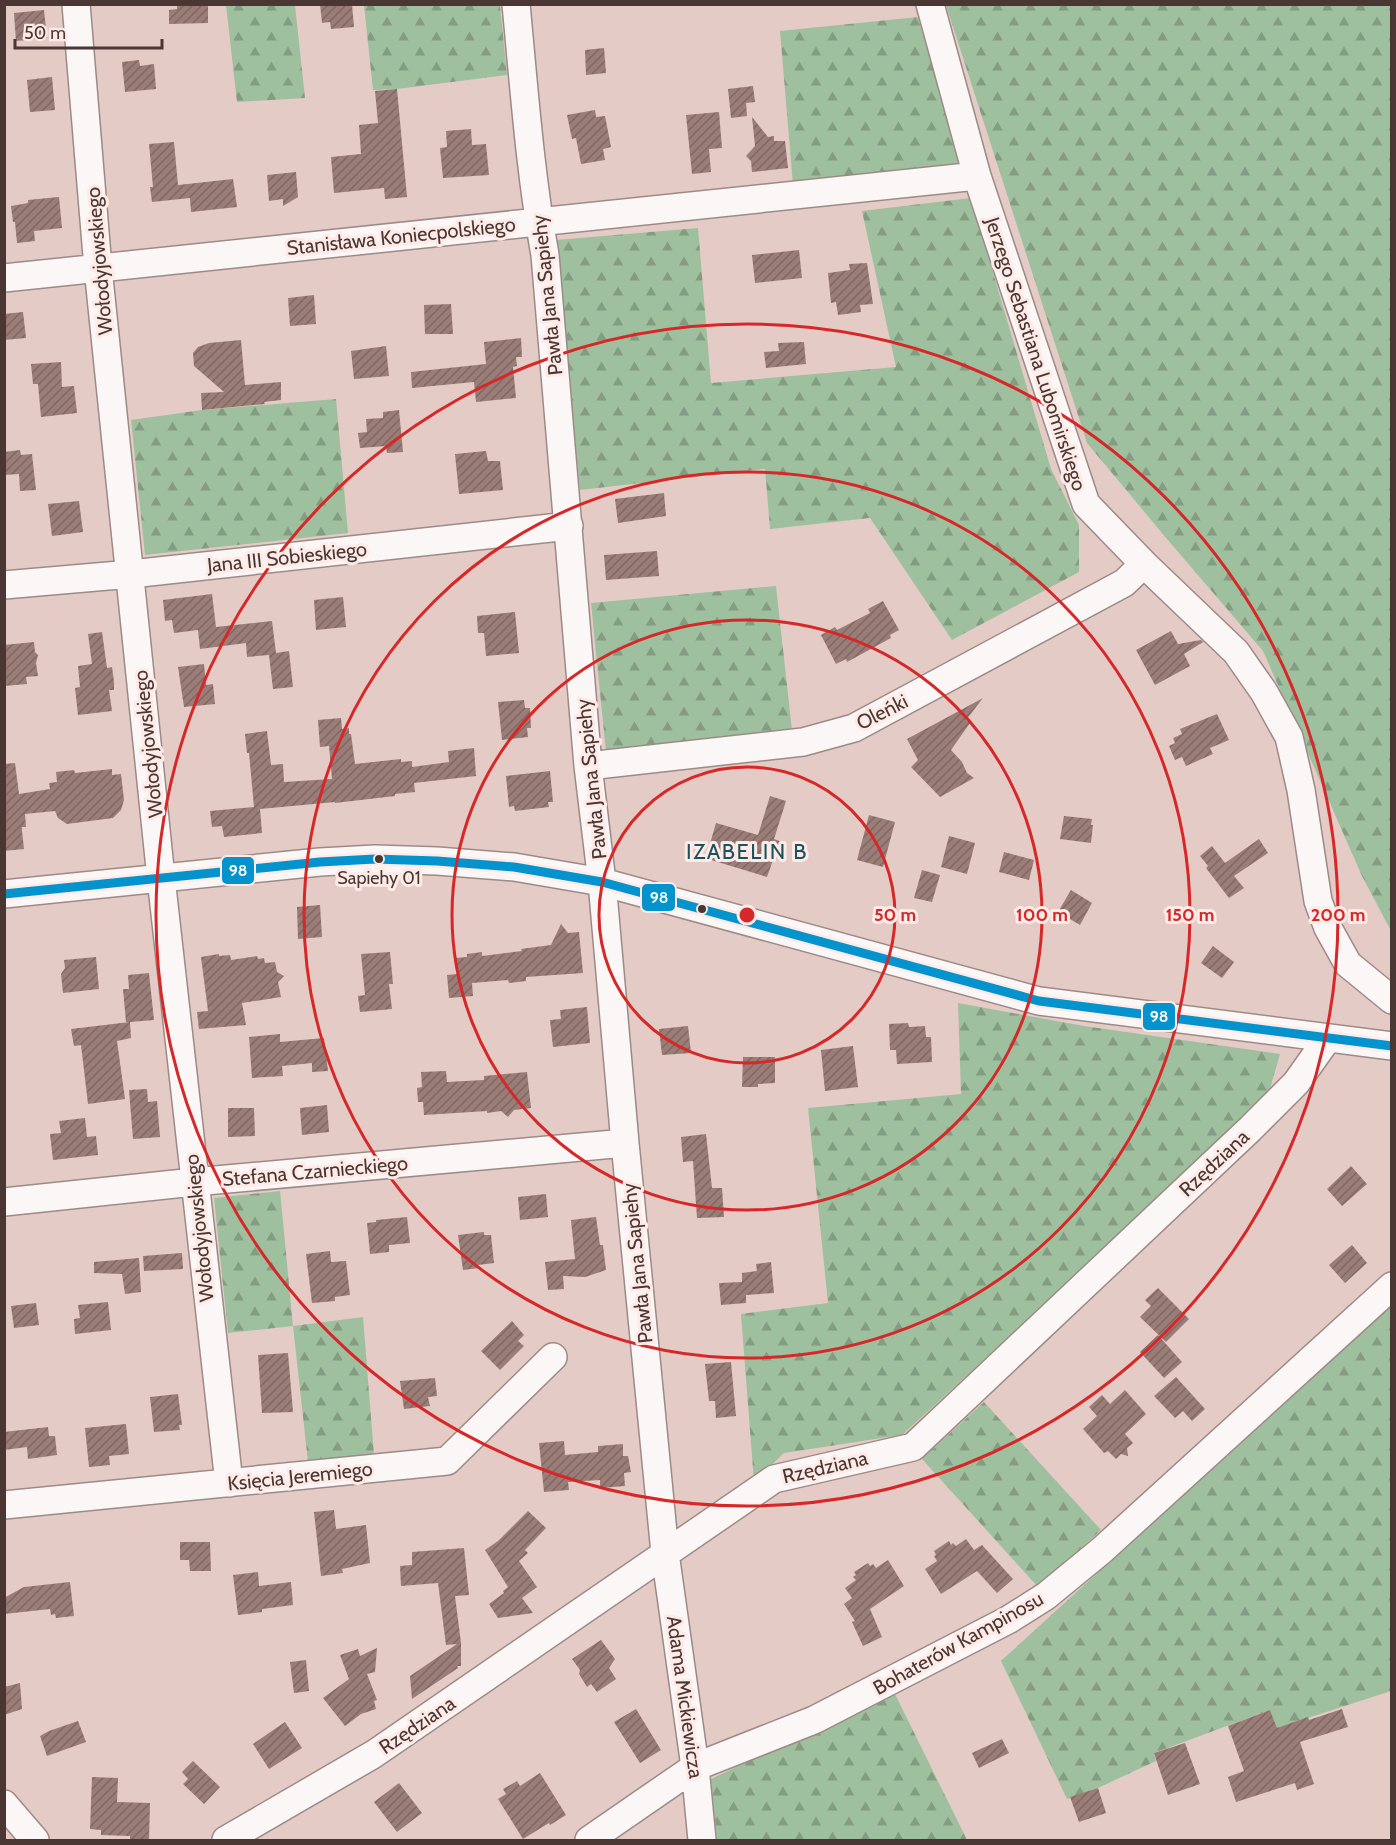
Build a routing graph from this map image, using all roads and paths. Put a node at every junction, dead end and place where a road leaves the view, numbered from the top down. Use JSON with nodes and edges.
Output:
{"nodes":[{"id":1,"x":76,"y":4,"type":"edge"},
{"id":2,"x":516,"y":4,"type":"edge"},
{"id":3,"x":930,"y":4,"type":"edge"},
{"id":4,"x":977,"y":176,"type":"junction"},
{"id":5,"x":539,"y":222,"type":"junction"},
{"id":6,"x":98,"y":268,"type":"junction"},
{"id":7,"x":4,"y":278,"type":"edge"},
{"id":8,"x":569,"y":526,"type":"junction"},
{"id":9,"x":1144,"y":564,"type":"junction"},
{"id":10,"x":131,"y":574,"type":"junction"},
{"id":11,"x":4,"y":585,"type":"edge"},
{"id":12,"x":588,"y":766,"type":"junction"},
{"id":13,"x":161,"y":878,"type":"junction"},
{"id":14,"x":602,"y":882,"type":"junction"},
{"id":15,"x":4,"y":894,"type":"edge"},
{"id":16,"x":1392,"y":1000,"type":"edge"},
{"id":17,"x":1328,"y":1038,"type":"junction"},
{"id":18,"x":1392,"y":1047,"type":"edge"},
{"id":19,"x":625,"y":1143,"type":"junction"},
{"id":20,"x":194,"y":1182,"type":"junction"},
{"id":21,"x":4,"y":1202,"type":"edge"},
{"id":22,"x":1392,"y":1286,"type":"edge"},
{"id":23,"x":553,"y":1357,"type":"dead end"},
{"id":24,"x":228,"y":1483,"type":"junction"},
{"id":25,"x":4,"y":1505,"type":"edge"},
{"id":26,"x":666,"y":1553,"type":"junction"},
{"id":27,"x":695,"y":1767,"type":"junction"},
{"id":28,"x":4,"y":1804,"type":"edge"},
{"id":29,"x":35,"y":1840,"type":"edge"},
{"id":30,"x":226,"y":1840,"type":"edge"},
{"id":31,"x":590,"y":1840,"type":"edge"},
{"id":32,"x":702,"y":1840,"type":"edge"}],
"edges":[{"from":1,"to":6,"type":"street","name":"Wołodyjowskiego"},
{"from":2,"to":5,"type":"street","name":"Pawła Jana Sapiehy"},
{"from":3,"to":4,"type":"street","name":"Jerzego Sebastiana Lubomirskiego"},
{"from":4,"to":5,"type":"street","name":"Stanisława Koniecpolskiego"},
{"from":4,"to":9,"type":"street","name":"Jerzego Sebastiana Lubomirskiego"},
{"from":5,"to":6,"type":"street","name":"Stanisława Koniecpolskiego"},
{"from":5,"to":8,"type":"street","name":"Pawła Jana Sapiehy"},
{"from":6,"to":7,"type":"street","name":"Stanisława Koniecpolskiego"},
{"from":6,"to":10,"type":"street","name":"Wołodyjowskiego"},
{"from":8,"to":10,"type":"street","name":"Jana III Sobieskiego"},
{"from":8,"to":12,"type":"street","name":"Pawła Jana Sapiehy"},
{"from":9,"to":12,"type":"street","name":"Oleńki"},
{"from":9,"to":16,"type":"street","name":"Jerzego Sebastiana Lubomirskiego"},
{"from":10,"to":11,"type":"street","name":"Jana III Sobieskiego"},
{"from":10,"to":13,"type":"street","name":"Wołodyjowskiego"},
{"from":12,"to":14,"type":"street","name":"Pawła Jana Sapiehy"},
{"from":13,"to":14,"type":"street"},
{"from":13,"to":15,"type":"street"},
{"from":13,"to":20,"type":"street","name":"Wołodyjowskiego"},
{"from":14,"to":17,"type":"street"},
{"from":14,"to":19,"type":"street","name":"Pawła Jana Sapiehy"},
{"from":17,"to":18,"type":"street"},
{"from":17,"to":26,"type":"street","name":"Rzędziana"},
{"from":19,"to":20,"type":"street","name":"Stefana Czarnieckiego"},
{"from":19,"to":26,"type":"street","name":"Pawła Jana Sapiehy"},
{"from":20,"to":21,"type":"street","name":"Stefana Czarnieckiego"},
{"from":20,"to":24,"type":"street","name":"Wołodyjowskiego"},
{"from":22,"to":27,"type":"street","name":"Bohaterów Kampinosu"},
{"from":23,"to":24,"type":"street","name":"Księcia Jeremiego"},
{"from":24,"to":25,"type":"street","name":"Księcia Jeremiego"},
{"from":26,"to":27,"type":"street","name":"Adama Mickiewicza"},
{"from":26,"to":30,"type":"street","name":"Rzędziana"},
{"from":27,"to":31,"type":"street","name":"Bohaterów Kampinosu"},
{"from":27,"to":32,"type":"street","name":"Adama Mickiewicza"},
{"from":28,"to":29,"type":"street"}]}
